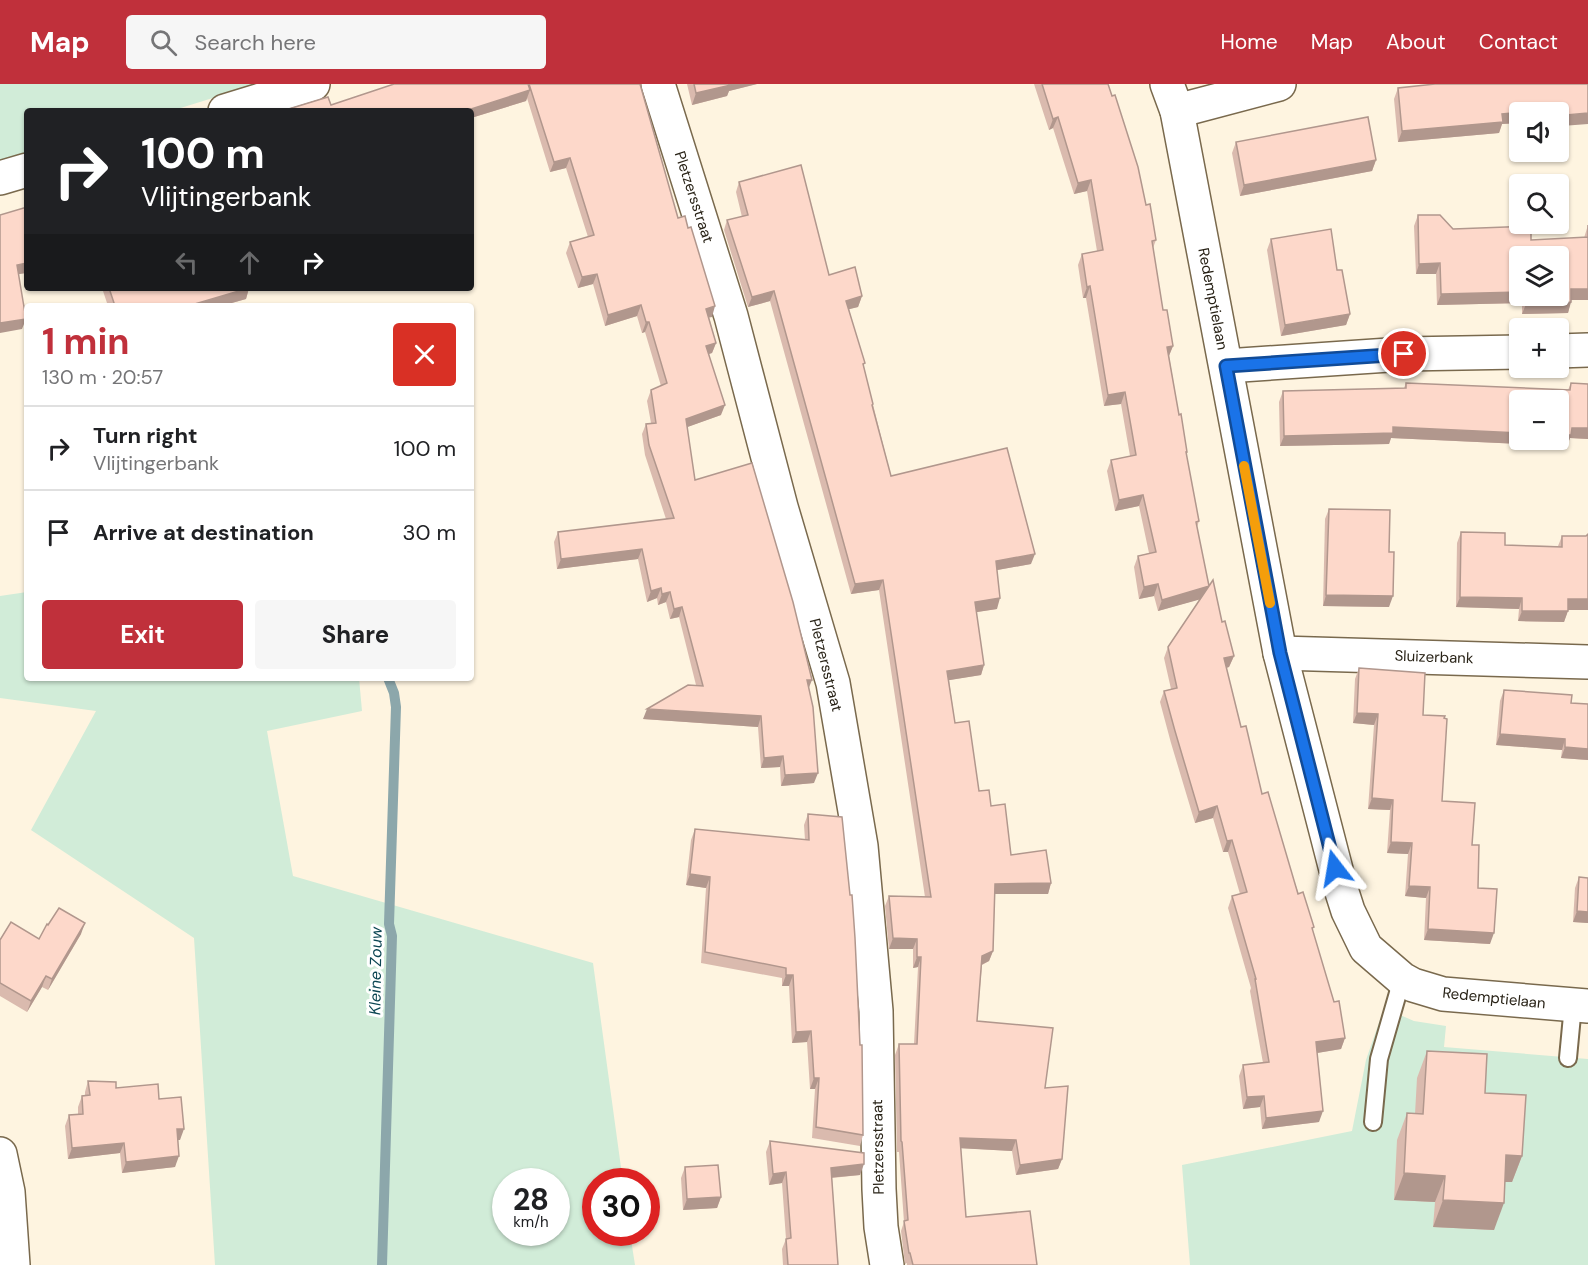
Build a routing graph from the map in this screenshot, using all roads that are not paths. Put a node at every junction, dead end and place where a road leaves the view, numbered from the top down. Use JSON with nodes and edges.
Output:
{"nodes":[{"id":1,"x":313,"y":84,"type":"edge"},
{"id":2,"x":658,"y":84,"type":"edge"},
{"id":3,"x":1279,"y":84,"type":"edge"},
{"id":4,"x":1172,"y":98,"type":"edge"},
{"id":5,"x":235,"y":108,"type":"edge"},
{"id":6,"x":24,"y":171,"type":"edge"},
{"id":7,"x":0,"y":178,"type":"edge"},
{"id":8,"x":1588,"y":350,"type":"edge"},
{"id":9,"x":1569,"y":351,"type":"edge"},
{"id":10,"x":1509,"y":352,"type":"edge"},
{"id":11,"x":1226,"y":366,"type":"junction"},
{"id":12,"x":1280,"y":653,"type":"junction"},
{"id":13,"x":1588,"y":662,"type":"edge"},
{"id":14,"x":1402,"y":979,"type":"junction"},
{"id":15,"x":1581,"y":1006,"type":"edge"},
{"id":16,"x":1568,"y":1058,"type":"dead end"},
{"id":17,"x":1373,"y":1122,"type":"dead end"},
{"id":18,"x":0,"y":1154,"type":"edge"},
{"id":19,"x":13,"y":1265,"type":"edge"},
{"id":20,"x":886,"y":1265,"type":"edge"}],
"edges":[{"from":1,"to":5,"type":"street"},
{"from":2,"to":20,"type":"street","name":"Pletzersstraat"},
{"from":3,"to":4,"type":"street"},
{"from":4,"to":11,"type":"street","name":"Redemptielaan"},
{"from":6,"to":7,"type":"street"},
{"from":8,"to":9,"type":"street"},
{"from":10,"to":11,"type":"street"},
{"from":11,"to":12,"type":"street","name":"Redemptielaan"},
{"from":12,"to":13,"type":"street","name":"Sluizerbank"},
{"from":12,"to":14,"type":"street","name":"Redemptielaan"},
{"from":14,"to":15,"type":"street","name":"Redemptielaan"},
{"from":14,"to":17,"type":"lane"},
{"from":15,"to":16,"type":"lane"},
{"from":18,"to":19,"type":"street"}]}
